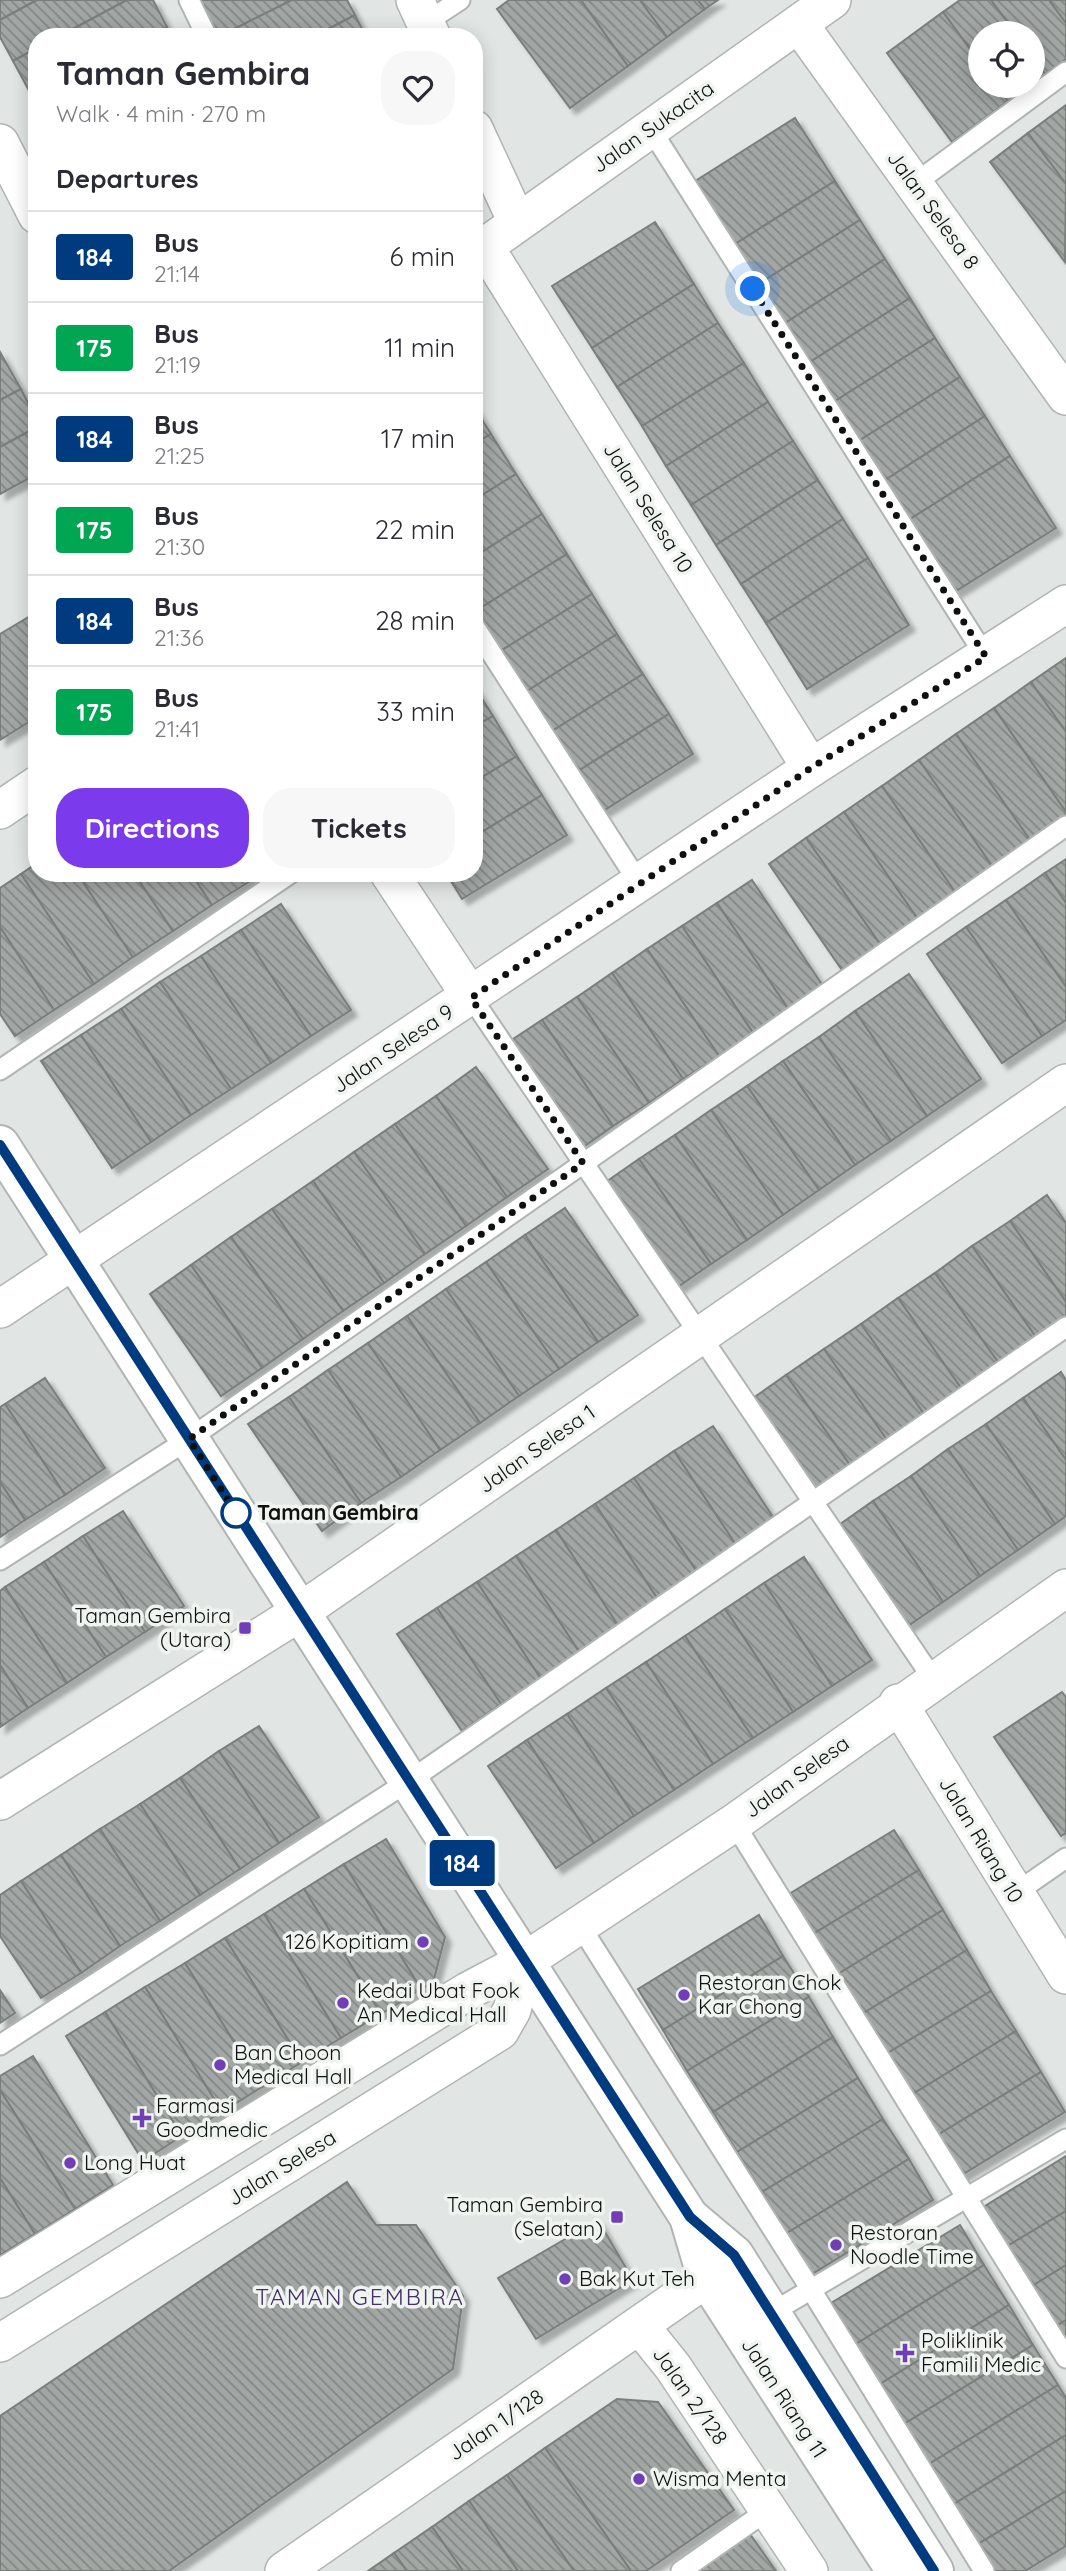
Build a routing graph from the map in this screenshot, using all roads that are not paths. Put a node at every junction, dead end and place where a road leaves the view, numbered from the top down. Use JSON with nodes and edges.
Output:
{"nodes":[{"id":1,"x":189,"y":0,"type":"edge"},
{"id":2,"x":460,"y":0,"type":"edge"},
{"id":3,"x":832,"y":0,"type":"edge"},
{"id":4,"x":424,"y":20,"type":"edge"},
{"id":5,"x":799,"y":24,"type":"junction"},
{"id":6,"x":203,"y":28,"type":"edge"},
{"id":7,"x":1066,"y":72,"type":"edge"},
{"id":8,"x":650,"y":128,"type":"junction"},
{"id":9,"x":0,"y":143,"type":"edge"},
{"id":10,"x":483,"y":148,"type":"edge"},
{"id":11,"x":914,"y":184,"type":"junction"},
{"id":12,"x":28,"y":197,"type":"edge"},
{"id":13,"x":517,"y":222,"type":"junction"},
{"id":14,"x":483,"y":248,"type":"edge"},
{"id":15,"x":483,"y":255,"type":"edge"},
{"id":16,"x":1064,"y":389,"type":"edge"},
{"id":17,"x":1066,"y":604,"type":"edge"},
{"id":18,"x":483,"y":640,"type":"edge"},
{"id":19,"x":986,"y":657,"type":"junction"},
{"id":20,"x":811,"y":768,"type":"junction"},
{"id":21,"x":28,"y":791,"type":"edge"},
{"id":22,"x":0,"y":810,"type":"edge"},
{"id":23,"x":1066,"y":826,"type":"edge"},
{"id":24,"x":278,"y":882,"type":"edge"},
{"id":25,"x":394,"y":882,"type":"edge"},
{"id":26,"x":639,"y":883,"type":"junction"},
{"id":27,"x":471,"y":998,"type":"junction"},
{"id":28,"x":0,"y":1070,"type":"edge"},
{"id":29,"x":1066,"y":1083,"type":"edge"},
{"id":30,"x":0,"y":1145,"type":"edge"},
{"id":31,"x":583,"y":1163,"type":"junction"},
{"id":32,"x":74,"y":1260,"type":"junction"},
{"id":33,"x":0,"y":1309,"type":"edge"},
{"id":34,"x":1066,"y":1327,"type":"edge"},
{"id":35,"x":700,"y":1336,"type":"junction"},
{"id":36,"x":189,"y":1439,"type":"junction"},
{"id":37,"x":813,"y":1503,"type":"junction"},
{"id":38,"x":0,"y":1560,"type":"edge"},
{"id":39,"x":1066,"y":1588,"type":"edge"},
{"id":40,"x":300,"y":1612,"type":"junction"},
{"id":41,"x":933,"y":1679,"type":"junction"},
{"id":42,"x":898,"y":1703,"type":"junction"},
{"id":43,"x":409,"y":1782,"type":"junction"},
{"id":44,"x":0,"y":1801,"type":"edge"},
{"id":45,"x":734,"y":1822,"type":"junction"},
{"id":46,"x":1066,"y":1858,"type":"edge"},
{"id":47,"x":1014,"y":1894,"type":"junction"},
{"id":48,"x":579,"y":1924,"type":"junction"},
{"id":49,"x":525,"y":1961,"type":"junction"},
{"id":50,"x":1066,"y":1975,"type":"edge"},
{"id":51,"x":0,"y":2045,"type":"edge"},
{"id":52,"x":1066,"y":2139,"type":"edge"},
{"id":53,"x":967,"y":2197,"type":"junction"},
{"id":54,"x":690,"y":2217,"type":"junction"},
{"id":55,"x":707,"y":2278,"type":"junction"},
{"id":56,"x":0,"y":2279,"type":"edge"},
{"id":57,"x":810,"y":2288,"type":"junction"},
{"id":58,"x":771,"y":2313,"type":"junction"},
{"id":59,"x":640,"y":2326,"type":"junction"},
{"id":60,"x":0,"y":2343,"type":"edge"},
{"id":61,"x":1066,"y":2358,"type":"edge"},
{"id":62,"x":768,"y":2510,"type":"junction"},
{"id":63,"x":284,"y":2571,"type":"edge"},
{"id":64,"x":681,"y":2571,"type":"edge"},
{"id":65,"x":809,"y":2571,"type":"edge"},
{"id":66,"x":896,"y":2571,"type":"edge"},
{"id":67,"x":934,"y":2571,"type":"edge"},
{"id":68,"x":984,"y":2571,"type":"edge"}],
"edges":[{"from":1,"to":6,"type":"lane"},
{"from":2,"to":4,"type":"lane"},
{"from":3,"to":5,"type":"street","name":"Jalan Sukacita"},
{"from":5,"to":8,"type":"street","name":"Jalan Sukacita"},
{"from":5,"to":11,"type":"street","name":"Jalan Selesa 8"},
{"from":7,"to":11,"type":"lane"},
{"from":8,"to":13,"type":"street","name":"Jalan Sukacita"},
{"from":8,"to":19,"type":"lane"},
{"from":9,"to":12,"type":"street"},
{"from":10,"to":13,"type":"street"},
{"from":11,"to":16,"type":"street","name":"Jalan Selesa 8"},
{"from":13,"to":14,"type":"street","name":"Jalan Sukacita"},
{"from":15,"to":20,"type":"street","name":"Jalan Selesa 10"},
{"from":17,"to":19,"type":"street","name":"Jalan Selesa 9"},
{"from":18,"to":26,"type":"lane"},
{"from":19,"to":20,"type":"street","name":"Jalan Selesa 9"},
{"from":20,"to":26,"type":"street","name":"Jalan Selesa 9"},
{"from":21,"to":22,"type":"street"},
{"from":23,"to":31,"type":"lane"},
{"from":24,"to":28,"type":"lane"},
{"from":25,"to":27,"type":"street"},
{"from":26,"to":27,"type":"street","name":"Jalan Selesa 9"},
{"from":27,"to":31,"type":"lane"},
{"from":27,"to":32,"type":"street","name":"Jalan Selesa 9"},
{"from":29,"to":35,"type":"street","name":"Jalan Selesa 1"},
{"from":30,"to":32,"type":"street","name":"Jalan Riang 11"},
{"from":31,"to":35,"type":"lane"},
{"from":31,"to":36,"type":"lane"},
{"from":32,"to":33,"type":"street","name":"Jalan Selesa 9"},
{"from":32,"to":36,"type":"street","name":"Jalan Riang 11"},
{"from":34,"to":37,"type":"lane"},
{"from":35,"to":37,"type":"lane"},
{"from":35,"to":40,"type":"street","name":"Jalan Selesa 1"},
{"from":36,"to":38,"type":"lane"},
{"from":36,"to":40,"type":"street","name":"Jalan Riang 11"},
{"from":37,"to":41,"type":"lane"},
{"from":37,"to":43,"type":"lane"},
{"from":39,"to":41,"type":"street","name":"Jalan Selesa"},
{"from":40,"to":43,"type":"street","name":"Jalan Riang 11"},
{"from":40,"to":44,"type":"street","name":"Jalan Selesa 1"},
{"from":41,"to":42,"type":"street","name":"Jalan Selesa"},
{"from":42,"to":45,"type":"street","name":"Jalan Selesa"},
{"from":42,"to":47,"type":"street","name":"Jalan Riang 10"},
{"from":43,"to":49,"type":"street","name":"Jalan Riang 11"},
{"from":43,"to":51,"type":"lane"},
{"from":45,"to":48,"type":"street","name":"Jalan Selesa"},
{"from":45,"to":53,"type":"lane"},
{"from":46,"to":47,"type":"lane"},
{"from":47,"to":50,"type":"street","name":"Jalan Riang 10"},
{"from":48,"to":49,"type":"street","name":"Jalan Selesa"},
{"from":48,"to":57,"type":"lane"},
{"from":49,"to":54,"type":"street","name":"Jalan Riang 11"},
{"from":49,"to":56,"type":"street","name":"Jalan Selesa"},
{"from":49,"to":60,"type":"street","name":"Jalan Selesa"},
{"from":52,"to":53,"type":"lane"},
{"from":53,"to":57,"type":"lane"},
{"from":53,"to":61,"type":"lane"},
{"from":54,"to":55,"type":"street","name":"Jalan Riang 11"},
{"from":54,"to":58,"type":"street","name":"Jalan Riang 11"},
{"from":55,"to":59,"type":"street","name":"Jalan 1/128"},
{"from":55,"to":66,"type":"street","name":"Jalan Riang 11"},
{"from":57,"to":58,"type":"lane"},
{"from":57,"to":68,"type":"lane"},
{"from":58,"to":67,"type":"street","name":"Jalan Riang 11"},
{"from":59,"to":62,"type":"street","name":"Jalan 2/128"},
{"from":59,"to":63,"type":"street","name":"Jalan 1/128"},
{"from":62,"to":64,"type":"lane"},
{"from":62,"to":65,"type":"street","name":"Jalan 2/128"}]}
